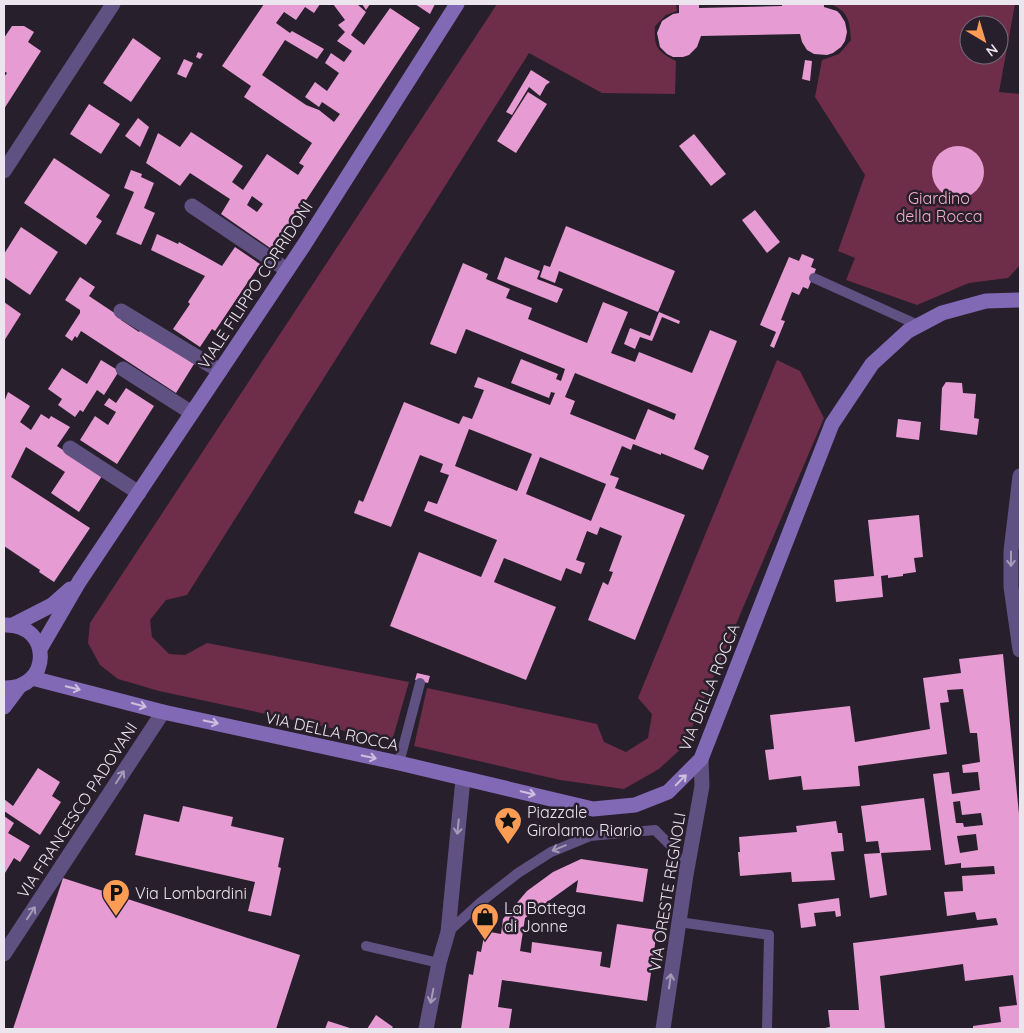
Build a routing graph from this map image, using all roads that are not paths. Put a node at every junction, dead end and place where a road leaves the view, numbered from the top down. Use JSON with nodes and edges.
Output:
{"nodes":[{"id":1,"x":113,"y":4,"type":"edge"},
{"id":2,"x":457,"y":4,"type":"edge"},
{"id":3,"x":4,"y":171,"type":"edge"},
{"id":4,"x":192,"y":206,"type":"dead end"},
{"id":5,"x":287,"y":270,"type":"junction"},
{"id":6,"x":814,"y":278,"type":"dead end"},
{"id":7,"x":1020,"y":300,"type":"edge"},
{"id":8,"x":121,"y":311,"type":"dead end"},
{"id":9,"x":918,"y":325,"type":"junction"},
{"id":10,"x":123,"y":369,"type":"dead end"},
{"id":11,"x":220,"y":371,"type":"junction"},
{"id":12,"x":192,"y":413,"type":"junction"},
{"id":13,"x":70,"y":448,"type":"dead end"},
{"id":14,"x":1020,"y":476,"type":"edge"},
{"id":15,"x":139,"y":492,"type":"junction"},
{"id":16,"x":79,"y":582,"type":"junction"},
{"id":17,"x":1016,"y":586,"type":"edge"},
{"id":18,"x":8,"y":625,"type":"edge"},
{"id":19,"x":40,"y":649,"type":"junction"},
{"id":20,"x":1020,"y":650,"type":"edge"},
{"id":21,"x":32,"y":678,"type":"junction"},
{"id":22,"x":420,"y":683,"type":"dead end"},
{"id":23,"x":11,"y":687,"type":"edge"},
{"id":24,"x":4,"y":707,"type":"edge"},
{"id":25,"x":163,"y":712,"type":"junction"},
{"id":26,"x":701,"y":759,"type":"junction"},
{"id":27,"x":399,"y":763,"type":"junction"},
{"id":28,"x":463,"y":778,"type":"junction"},
{"id":29,"x":686,"y":875,"type":"junction"},
{"id":30,"x":679,"y":922,"type":"junction"},
{"id":31,"x":448,"y":932,"type":"junction"},
{"id":32,"x":366,"y":946,"type":"dead end"},
{"id":33,"x":4,"y":954,"type":"edge"},
{"id":34,"x":438,"y":963,"type":"junction"},
{"id":35,"x":426,"y":1029,"type":"edge"},
{"id":36,"x":663,"y":1029,"type":"edge"},
{"id":37,"x":767,"y":1029,"type":"edge"}],
"edges":[{"from":1,"to":3,"type":"street"},
{"from":2,"to":5,"type":"main road","name":"VIALE FILIPPO CORRIDONI"},
{"from":4,"to":5,"type":"street"},
{"from":5,"to":11,"type":"main road","name":"VIALE FILIPPO CORRIDONI"},
{"from":6,"to":9,"type":"lane"},
{"from":7,"to":9,"type":"main road","name":"VIA DELLA ROCCA"},
{"from":8,"to":11,"type":"street"},
{"from":9,"to":26,"type":"main road","name":"VIA DELLA ROCCA"},
{"from":10,"to":12,"type":"street"},
{"from":11,"to":12,"type":"main road","name":"VIALE FILIPPO CORRIDONI"},
{"from":12,"to":15,"type":"main road","name":"VIALE FILIPPO CORRIDONI"},
{"from":13,"to":15,"type":"street"},
{"from":14,"to":17,"type":"street","one_way":true},
{"from":15,"to":16,"type":"main road","name":"VIALE FILIPPO CORRIDONI"},
{"from":16,"to":18,"type":"main road","name":"VIALE FILIPPO CORRIDONI"},
{"from":16,"to":19,"type":"main road","name":"VIALE FILIPPO CORRIDONI"},
{"from":17,"to":20,"type":"street"},
{"from":18,"to":19,"type":"main road"},
{"from":19,"to":21,"type":"main road"},
{"from":21,"to":23,"type":"main road"},
{"from":21,"to":25,"type":"main road","name":"VIA DELLA ROCCA","one_way":true},
{"from":22,"to":27,"type":"lane"},
{"from":23,"to":24,"type":"main road"},
{"from":25,"to":27,"type":"main road","name":"VIA DELLA ROCCA","one_way":true},
{"from":33,"to":25,"type":"street","name":"VIA FRANCESCO PADOVANI","one_way":true},
{"from":28,"to":26,"type":"main road","name":"VIA DELLA ROCCA","one_way":true},
{"from":26,"to":29,"type":"street","name":"VIA ORESTE REGNOLI"},
{"from":27,"to":28,"type":"main road","name":"VIA DELLA ROCCA"},
{"from":28,"to":31,"type":"street","one_way":true},
{"from":29,"to":30,"type":"street","name":"VIA ORESTE REGNOLI"},
{"from":29,"to":31,"type":"lane","one_way":true},
{"from":36,"to":30,"type":"street","name":"VIA ORESTE REGNOLI","one_way":true},
{"from":30,"to":37,"type":"lane"},
{"from":31,"to":34,"type":"street"},
{"from":32,"to":34,"type":"lane"},
{"from":34,"to":35,"type":"street","one_way":true}]}
